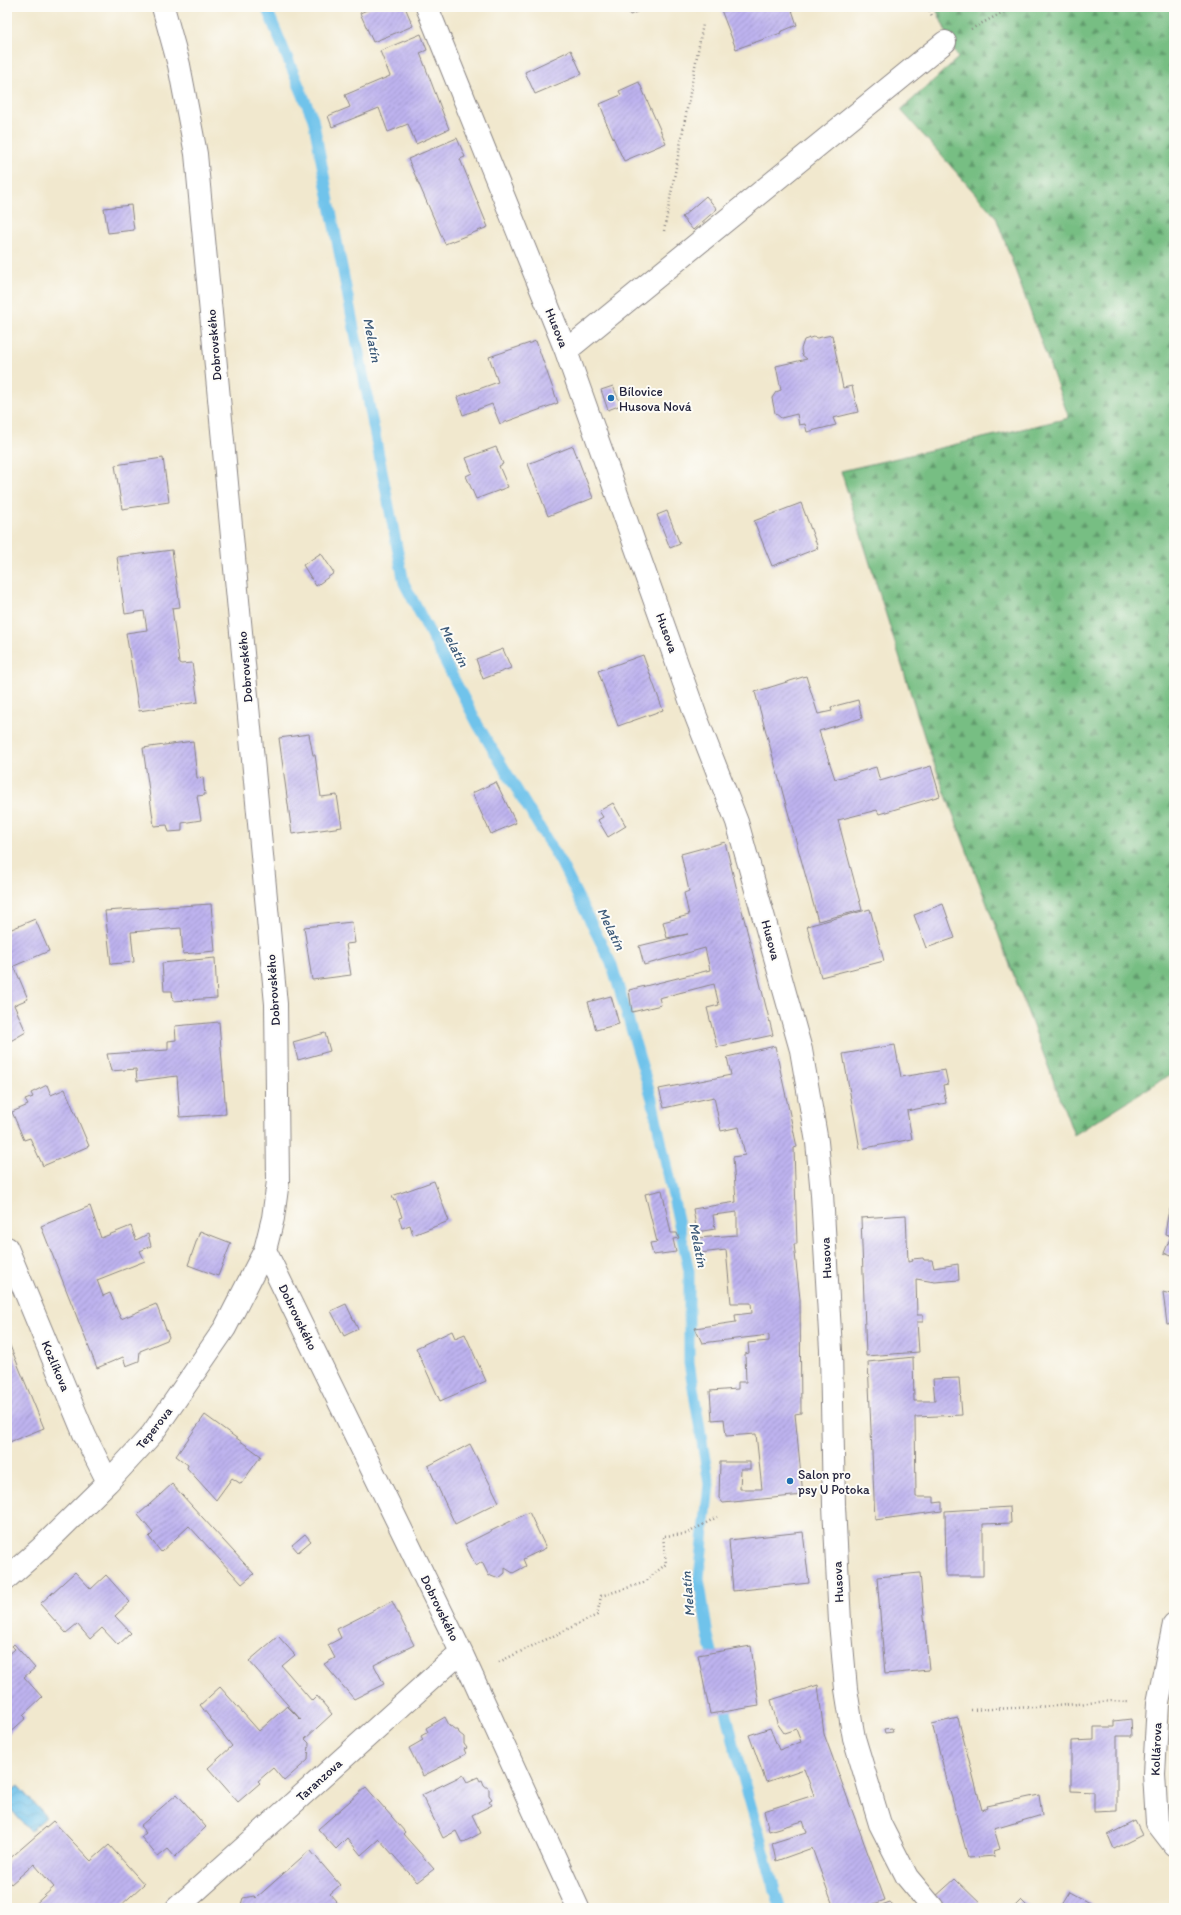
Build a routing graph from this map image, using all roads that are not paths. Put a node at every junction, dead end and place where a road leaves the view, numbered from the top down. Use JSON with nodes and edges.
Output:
{"nodes":[{"id":1,"x":163,"y":7,"type":"edge"},
{"id":2,"x":426,"y":7,"type":"edge"},
{"id":3,"x":945,"y":42,"type":"road end"},
{"id":4,"x":566,"y":351,"type":"junction"},
{"id":5,"x":7,"y":1248,"type":"edge"},
{"id":6,"x":265,"y":1250,"type":"junction"},
{"id":7,"x":108,"y":1482,"type":"junction"},
{"id":8,"x":7,"y":1578,"type":"edge"},
{"id":9,"x":1174,"y":1624,"type":"edge"},
{"id":10,"x":462,"y":1652,"type":"junction"},
{"id":11,"x":1174,"y":1845,"type":"edge"},
{"id":12,"x":177,"y":1908,"type":"edge"},
{"id":13,"x":578,"y":1908,"type":"edge"},
{"id":14,"x":933,"y":1908,"type":"edge"}],
"edges":[{"from":1,"to":6,"type":"street","name":"Dobrovského"},
{"from":2,"to":4,"type":"street","name":"Husova"},
{"from":3,"to":4,"type":"street"},
{"from":4,"to":14,"type":"street","name":"Husova"},
{"from":5,"to":7,"type":"street","name":"Kozlíkova"},
{"from":6,"to":7,"type":"street","name":"Teperova"},
{"from":6,"to":10,"type":"street","name":"Dobrovského"},
{"from":7,"to":8,"type":"street","name":"Teperova"},
{"from":9,"to":11,"type":"street","name":"Kollárova"},
{"from":10,"to":12,"type":"street","name":"Taranzova"},
{"from":10,"to":13,"type":"street","name":"Dobrovského"}]}
